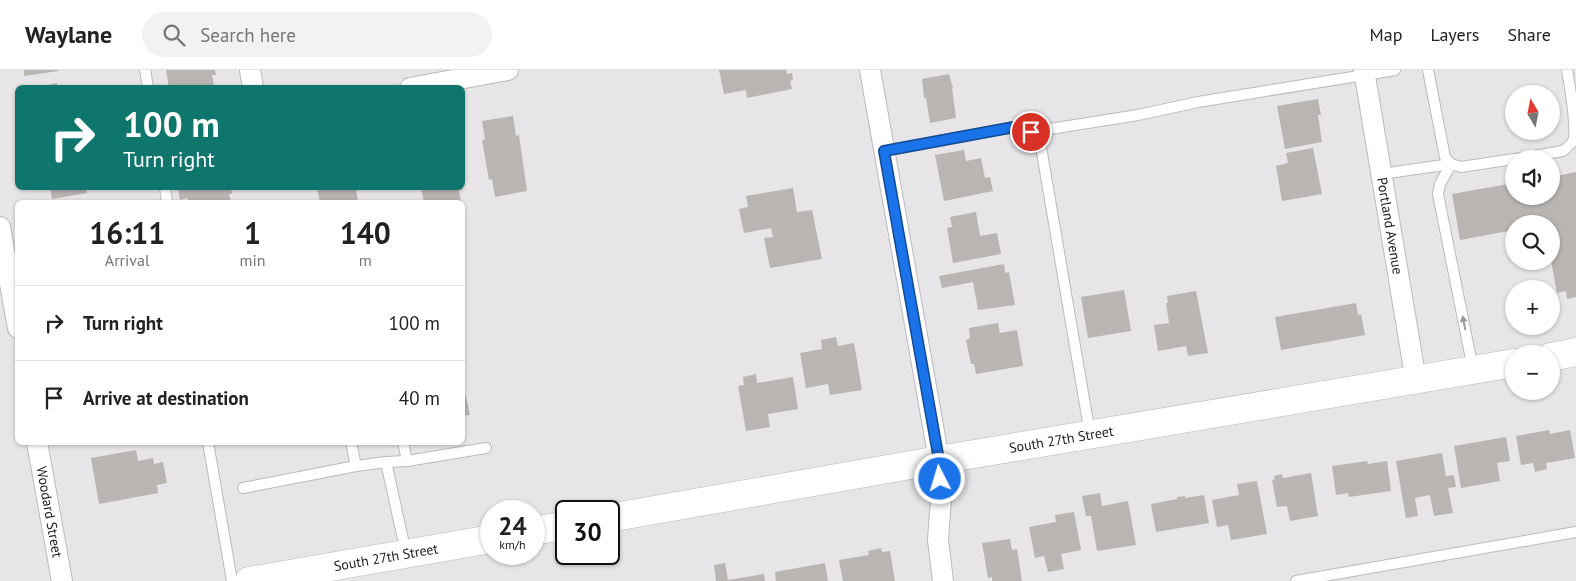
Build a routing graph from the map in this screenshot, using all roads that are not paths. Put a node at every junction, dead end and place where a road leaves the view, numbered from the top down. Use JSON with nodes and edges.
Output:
{"nodes":[{"id":1,"x":145,"y":70,"type":"edge"},
{"id":2,"x":250,"y":70,"type":"edge"},
{"id":3,"x":508,"y":70,"type":"edge"},
{"id":4,"x":870,"y":70,"type":"edge"},
{"id":5,"x":1395,"y":70,"type":"edge"},
{"id":6,"x":1428,"y":70,"type":"edge"},
{"id":7,"x":1567,"y":70,"type":"edge"},
{"id":8,"x":1364,"y":73,"type":"edge"},
{"id":9,"x":148,"y":85,"type":"edge"},
{"id":10,"x":252,"y":85,"type":"edge"},
{"id":11,"x":426,"y":85,"type":"edge"},
{"id":12,"x":1031,"y":132,"type":"junction"},
{"id":13,"x":884,"y":151,"type":"junction"},
{"id":14,"x":1560,"y":151,"type":"edge"},
{"id":15,"x":1505,"y":160,"type":"edge"},
{"id":16,"x":1451,"y":164,"type":"junction"},
{"id":17,"x":1381,"y":174,"type":"junction"},
{"id":18,"x":0,"y":227,"type":"edge"},
{"id":19,"x":15,"y":311,"type":"edge"},
{"id":20,"x":1576,"y":352,"type":"edge"},
{"id":21,"x":1560,"y":355,"type":"edge"},
{"id":22,"x":1505,"y":365,"type":"edge"},
{"id":23,"x":1474,"y":370,"type":"junction"},
{"id":24,"x":1416,"y":380,"type":"junction"},
{"id":25,"x":1090,"y":435,"type":"junction"},
{"id":26,"x":39,"y":445,"type":"edge"},
{"id":27,"x":209,"y":445,"type":"edge"},
{"id":28,"x":352,"y":445,"type":"edge"},
{"id":29,"x":404,"y":445,"type":"edge"},
{"id":30,"x":486,"y":448,"type":"dead end"},
{"id":31,"x":939,"y":460,"type":"junction"},
{"id":32,"x":407,"y":461,"type":"junction"},
{"id":33,"x":386,"y":462,"type":"junction"},
{"id":34,"x":356,"y":466,"type":"junction"},
{"id":35,"x":243,"y":488,"type":"dead end"},
{"id":36,"x":620,"y":516,"type":"edge"},
{"id":37,"x":1576,"y":532,"type":"edge"},
{"id":38,"x":480,"y":541,"type":"edge"},
{"id":39,"x":406,"y":554,"type":"junction"},
{"id":40,"x":62,"y":581,"type":"edge"},
{"id":41,"x":232,"y":581,"type":"edge"},
{"id":42,"x":249,"y":581,"type":"edge"},
{"id":43,"x":942,"y":581,"type":"edge"},
{"id":44,"x":1296,"y":581,"type":"edge"}],
"edges":[{"from":1,"to":9,"type":"lane"},
{"from":2,"to":10,"type":"street"},
{"from":3,"to":11,"type":"street"},
{"from":4,"to":13,"type":"street"},
{"from":5,"to":8,"type":"lane"},
{"from":6,"to":16,"type":"lane"},
{"from":7,"to":14,"type":"lane"},
{"from":8,"to":12,"type":"lane"},
{"from":8,"to":17,"type":"street","name":"Portland Avenue"},
{"from":12,"to":13,"type":"lane"},
{"from":12,"to":25,"type":"lane"},
{"from":13,"to":31,"type":"street"},
{"from":15,"to":16,"type":"lane"},
{"from":16,"to":17,"type":"lane"},
{"from":23,"to":16,"type":"lane","one_way":true},
{"from":17,"to":24,"type":"street","name":"Portland Avenue"},
{"from":18,"to":19,"type":"street"},
{"from":20,"to":21,"type":"main road"},
{"from":22,"to":23,"type":"main road","name":"South 27th Street"},
{"from":23,"to":24,"type":"main road","name":"South 27th Street"},
{"from":24,"to":25,"type":"main road","name":"South 27th Street"},
{"from":25,"to":31,"type":"main road","name":"South 27th Street"},
{"from":26,"to":40,"type":"street","name":"Woodard Street"},
{"from":27,"to":41,"type":"lane"},
{"from":28,"to":34,"type":"lane"},
{"from":29,"to":32,"type":"lane"},
{"from":30,"to":32,"type":"lane"},
{"from":31,"to":36,"type":"main road","name":"South 27th Street"},
{"from":31,"to":43,"type":"street"},
{"from":32,"to":33,"type":"lane"},
{"from":33,"to":34,"type":"lane"},
{"from":33,"to":39,"type":"lane"},
{"from":34,"to":35,"type":"lane"},
{"from":37,"to":44,"type":"lane"},
{"from":38,"to":39,"type":"main road","name":"South 27th Street"},
{"from":39,"to":42,"type":"main road","name":"South 27th Street"}]}
